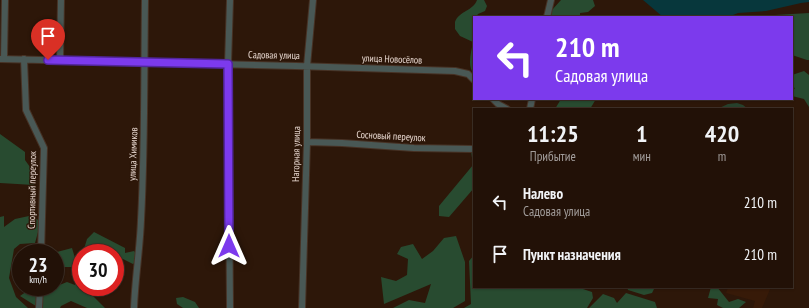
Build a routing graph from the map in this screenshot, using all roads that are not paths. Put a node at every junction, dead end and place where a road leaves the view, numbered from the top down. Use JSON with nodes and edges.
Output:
{"nodes":[{"id":1,"x":5,"y":0,"type":"edge"},
{"id":2,"x":61,"y":0,"type":"edge"},
{"id":3,"x":145,"y":0,"type":"edge"},
{"id":4,"x":230,"y":0,"type":"edge"},
{"id":5,"x":313,"y":0,"type":"edge"},
{"id":6,"x":551,"y":0,"type":"edge"},
{"id":7,"x":547,"y":16,"type":"edge"},
{"id":8,"x":2,"y":59,"type":"edge"},
{"id":9,"x":24,"y":59,"type":"junction"},
{"id":10,"x":60,"y":60,"type":"junction"},
{"id":11,"x":144,"y":62,"type":"junction"},
{"id":12,"x":228,"y":64,"type":"junction"},
{"id":13,"x":307,"y":66,"type":"junction"},
{"id":14,"x":473,"y":79,"type":"edge"},
{"id":15,"x":494,"y":100,"type":"edge"},
{"id":16,"x":505,"y":108,"type":"edge"},
{"id":17,"x":307,"y":142,"type":"junction"},
{"id":18,"x":473,"y":149,"type":"edge"},
{"id":19,"x":41,"y":244,"type":"edge"},
{"id":20,"x":40,"y":296,"type":"edge"},
{"id":21,"x":39,"y":308,"type":"edge"},
{"id":22,"x":134,"y":308,"type":"edge"},
{"id":23,"x":230,"y":308,"type":"edge"},
{"id":24,"x":302,"y":308,"type":"edge"}],
"edges":[{"from":1,"to":8,"type":"street"},
{"from":2,"to":10,"type":"street"},
{"from":3,"to":11,"type":"street","name":"улица Химиков"},
{"from":4,"to":12,"type":"street"},
{"from":5,"to":13,"type":"street","name":"Нагорная улица"},
{"from":6,"to":7,"type":"street"},
{"from":8,"to":9,"type":"street","name":"Садовая улица"},
{"from":9,"to":10,"type":"street","name":"Садовая улица"},
{"from":9,"to":19,"type":"street","name":"Спортивный переулок"},
{"from":10,"to":11,"type":"street","name":"Садовая улица"},
{"from":11,"to":12,"type":"street","name":"Садовая улица"},
{"from":11,"to":22,"type":"street","name":"улица Химиков"},
{"from":12,"to":13,"type":"street","name":"Садовая улица"},
{"from":12,"to":23,"type":"street"},
{"from":13,"to":14,"type":"street","name":"улица Новосёлов"},
{"from":13,"to":17,"type":"street","name":"Нагорная улица"},
{"from":15,"to":16,"type":"street"},
{"from":17,"to":18,"type":"street","name":"Сосновый переулок"},
{"from":17,"to":24,"type":"street","name":"Нагорная улица"},
{"from":20,"to":21,"type":"street"}]}
